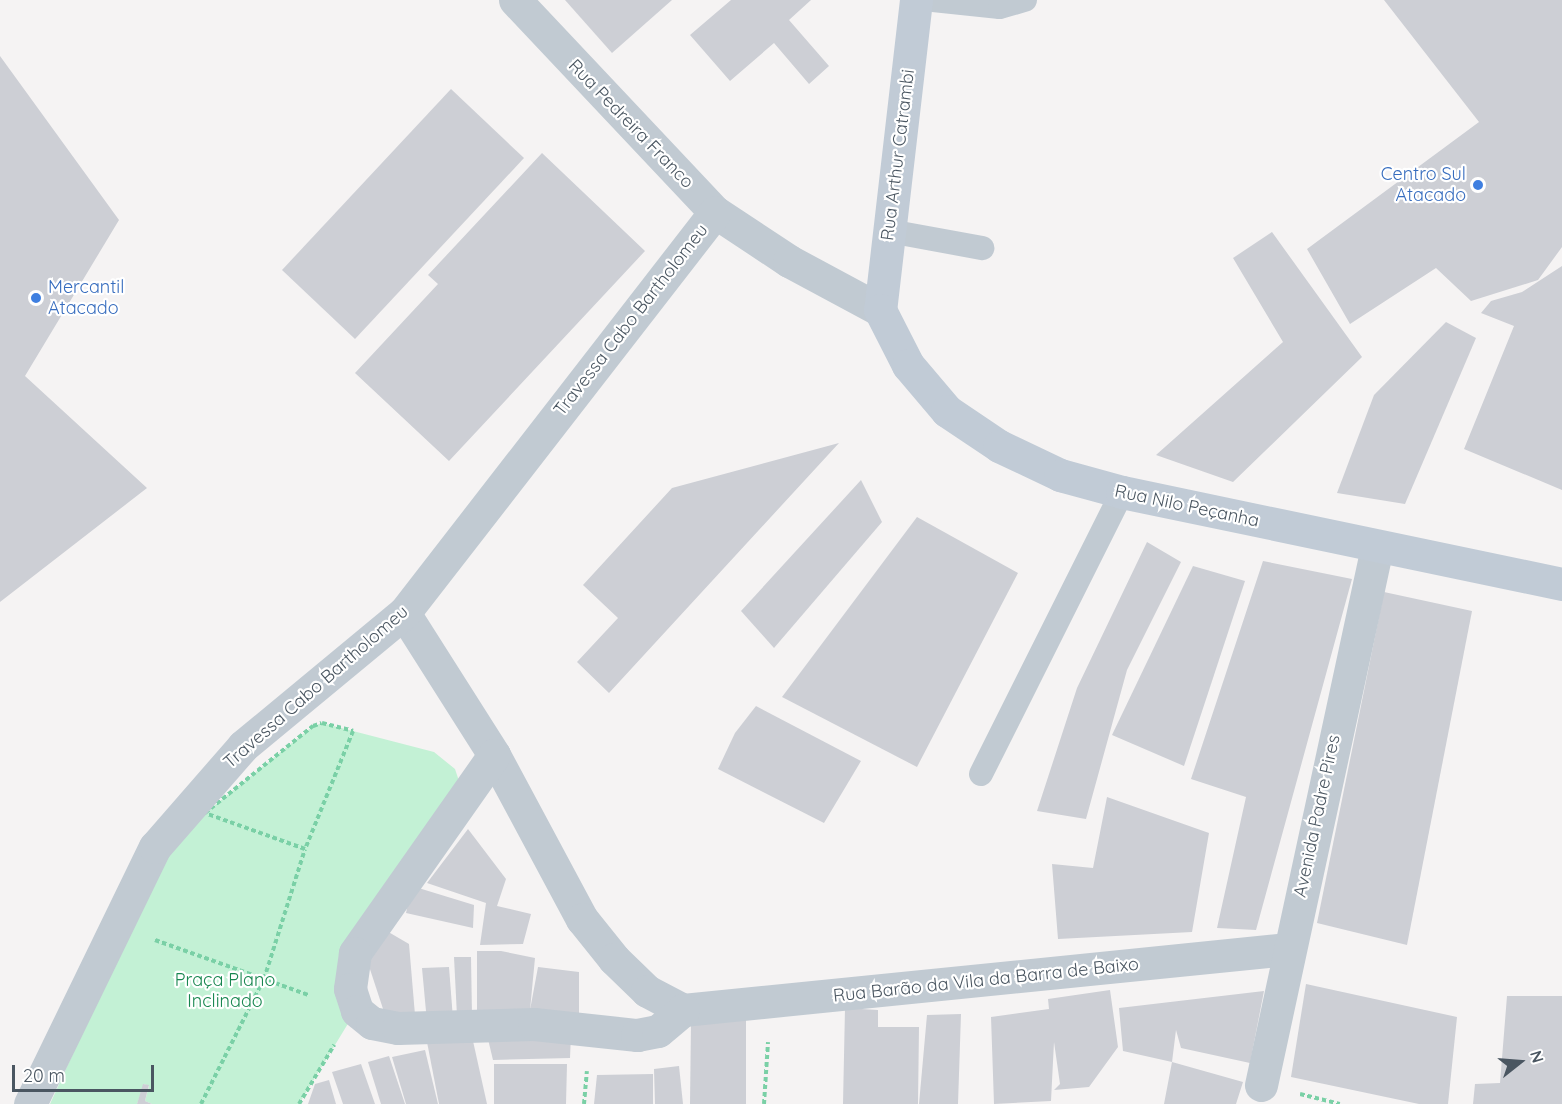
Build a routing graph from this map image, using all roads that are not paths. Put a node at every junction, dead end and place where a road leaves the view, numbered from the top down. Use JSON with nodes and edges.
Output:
{"nodes":[{"id":1,"x":516,"y":0,"type":"edge"},
{"id":2,"x":916,"y":0,"type":"edge"},
{"id":3,"x":933,"y":0,"type":"edge"},
{"id":4,"x":1025,"y":0,"type":"edge"},
{"id":5,"x":715,"y":212,"type":"junction"},
{"id":6,"x":889,"y":231,"type":"junction"},
{"id":7,"x":982,"y":248,"type":"dead end"},
{"id":8,"x":880,"y":309,"type":"junction"},
{"id":9,"x":1122,"y":492,"type":"junction"},
{"id":10,"x":1377,"y":547,"type":"junction"},
{"id":11,"x":1562,"y":584,"type":"edge"},
{"id":12,"x":404,"y":613,"type":"junction"},
{"id":13,"x":494,"y":755,"type":"junction"},
{"id":14,"x":981,"y":774,"type":"dead end"},
{"id":15,"x":1288,"y":950,"type":"junction"},
{"id":16,"x":683,"y":1010,"type":"junction"},
{"id":17,"x":1261,"y":1085,"type":"dead end"},
{"id":18,"x":30,"y":1104,"type":"edge"}],
"edges":[{"from":1,"to":5,"type":"street","name":"Rua Pedreira Franco"},
{"from":2,"to":6,"type":"main road","name":"Rua Arthur Catrambi"},
{"from":3,"to":4,"type":"lane"},
{"from":5,"to":8,"type":"street","name":"Rua Pedreira Franco"},
{"from":5,"to":12,"type":"street","name":"Travessa Cabo Bartholomeu"},
{"from":6,"to":7,"type":"lane"},
{"from":6,"to":8,"type":"main road","name":"Rua Arthur Catrambi"},
{"from":8,"to":9,"type":"main road","name":"Rua Nilo Peçanha"},
{"from":9,"to":10,"type":"main road","name":"Rua Nilo Peçanha"},
{"from":9,"to":14,"type":"lane"},
{"from":10,"to":11,"type":"main road","name":"Rua Nilo Peçanha"},
{"from":10,"to":15,"type":"street","name":"Avenida Padre Pires"},
{"from":12,"to":13,"type":"street"},
{"from":12,"to":18,"type":"street","name":"Travessa Cabo Bartholomeu"},
{"from":13,"to":16,"type":"street"},
{"from":13,"to":16,"type":"street"},
{"from":15,"to":16,"type":"street","name":"Rua Barão da Vila da Barra de Baixo"},
{"from":15,"to":17,"type":"street","name":"Avenida Padre Pires"}]}
